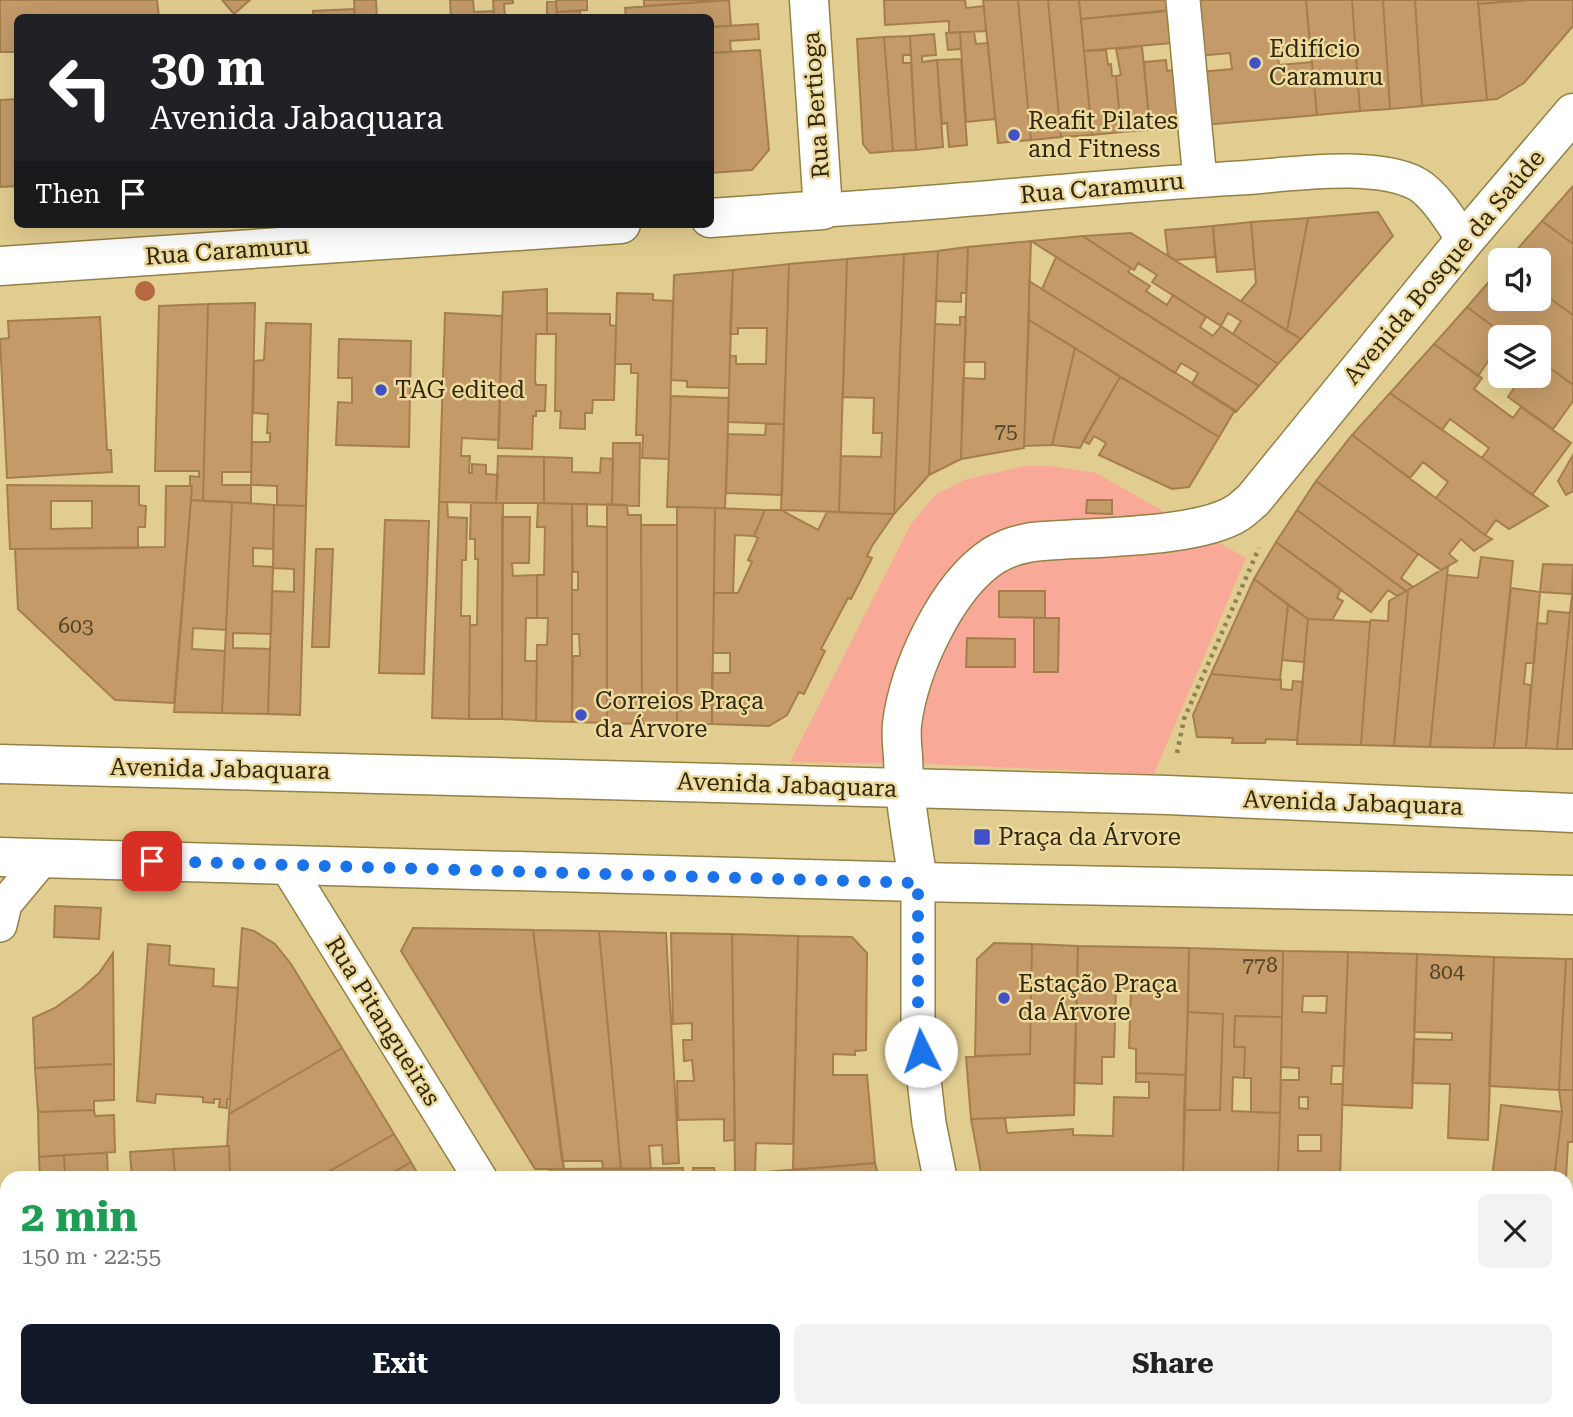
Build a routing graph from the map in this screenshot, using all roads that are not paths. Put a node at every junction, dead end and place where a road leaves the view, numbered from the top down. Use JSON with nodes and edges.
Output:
{"nodes":[{"id":1,"x":809,"y":0,"type":"edge"},
{"id":2,"x":1183,"y":0,"type":"edge"},
{"id":3,"x":1573,"y":113,"type":"edge"},
{"id":4,"x":1200,"y":180,"type":"junction"},
{"id":5,"x":823,"y":210,"type":"junction"},
{"id":6,"x":714,"y":218,"type":"edge"},
{"id":7,"x":562,"y":228,"type":"edge"},
{"id":8,"x":1464,"y":241,"type":"junction"},
{"id":9,"x":0,"y":266,"type":"edge"},
{"id":10,"x":0,"y":764,"type":"edge"},
{"id":11,"x":904,"y":789,"type":"junction"},
{"id":12,"x":1573,"y":813,"type":"edge"},
{"id":13,"x":0,"y":857,"type":"edge"},
{"id":14,"x":44,"y":858,"type":"junction"},
{"id":15,"x":286,"y":865,"type":"junction"},
{"id":16,"x":918,"y":883,"type":"junction"},
{"id":17,"x":1573,"y":895,"type":"edge"},
{"id":18,"x":0,"y":925,"type":"edge"},
{"id":19,"x":476,"y":1171,"type":"edge"},
{"id":20,"x":939,"y":1171,"type":"edge"}],
"edges":[{"from":1,"to":5,"type":"main road","name":"Rua Bertioga"},
{"from":2,"to":4,"type":"street"},
{"from":3,"to":8,"type":"main road","name":"Avenida Bosque da Saúde"},
{"from":4,"to":5,"type":"street","name":"Rua Caramuru"},
{"from":4,"to":8,"type":"street","name":"Rua Caramuru"},
{"from":5,"to":6,"type":"main road","name":"Rua Caramuru"},
{"from":7,"to":9,"type":"main road","name":"Rua Caramuru"},
{"from":8,"to":11,"type":"main road","name":"Avenida Bosque da Saúde"},
{"from":10,"to":11,"type":"main road","name":"Avenida Jabaquara"},
{"from":11,"to":12,"type":"main road","name":"Avenida Jabaquara"},
{"from":11,"to":16,"type":"main road"},
{"from":13,"to":14,"type":"main road"},
{"from":14,"to":15,"type":"main road"},
{"from":14,"to":18,"type":"street"},
{"from":15,"to":16,"type":"main road"},
{"from":15,"to":19,"type":"street","name":"Rua Pitangueiras"},
{"from":16,"to":17,"type":"main road"},
{"from":16,"to":20,"type":"street"}]}
